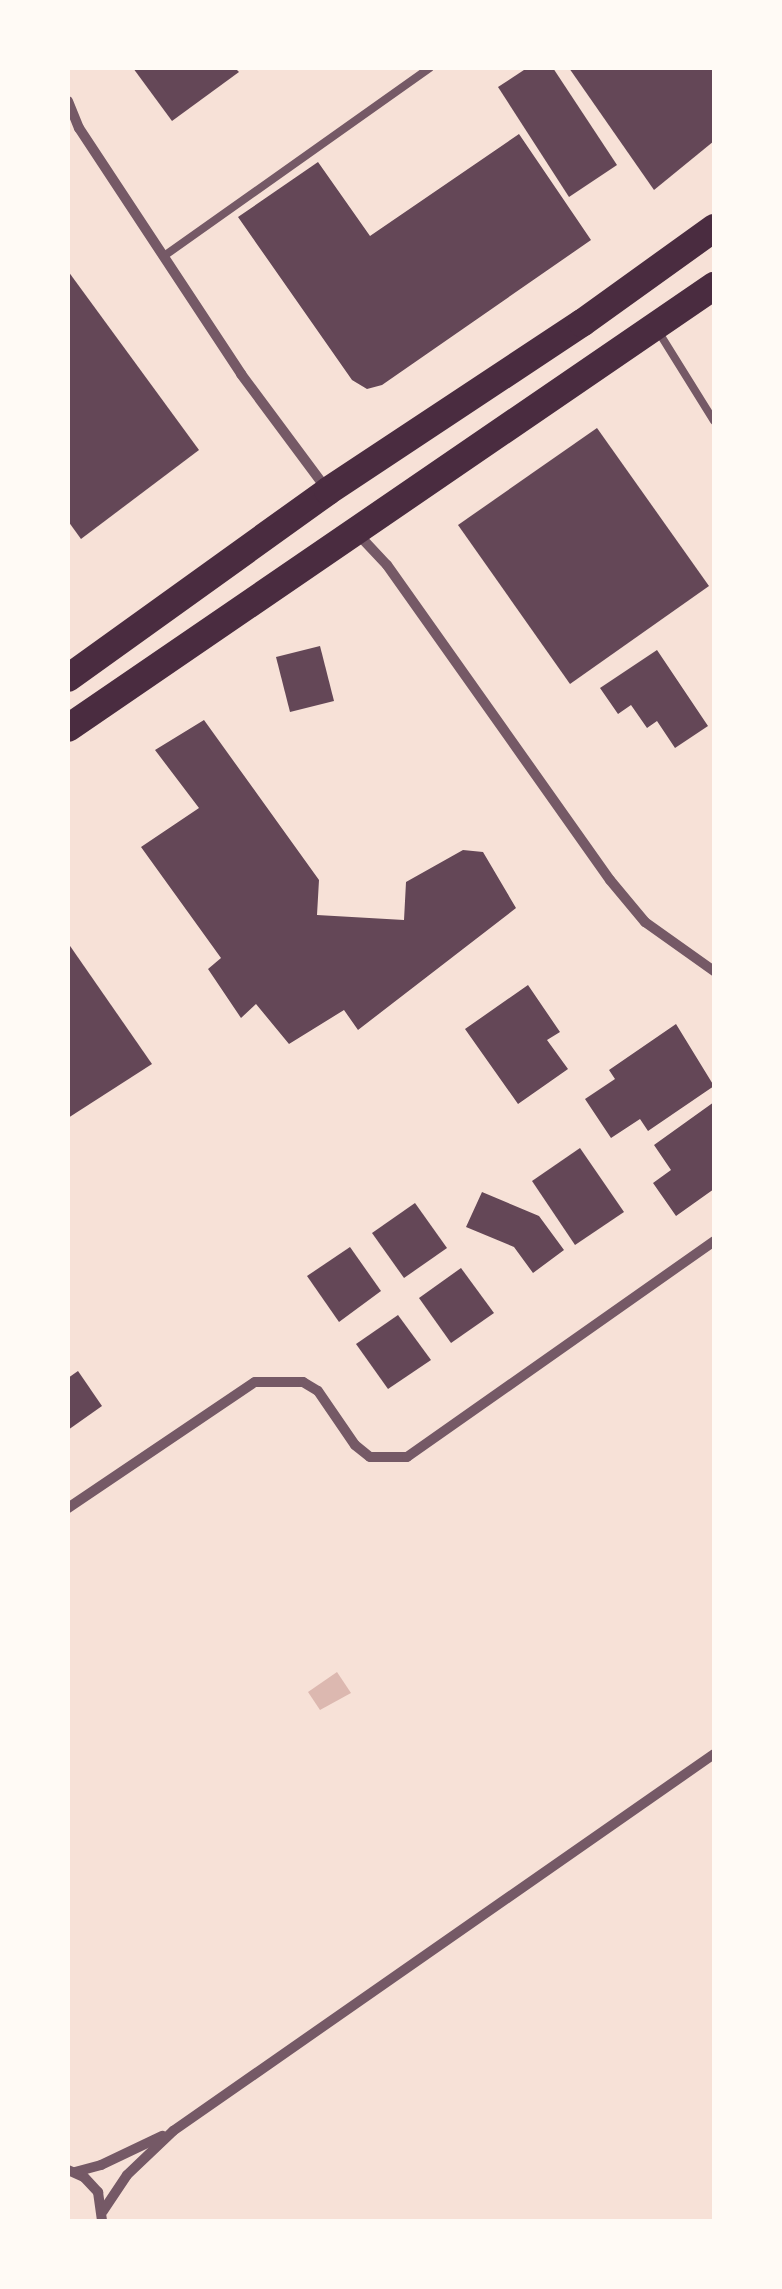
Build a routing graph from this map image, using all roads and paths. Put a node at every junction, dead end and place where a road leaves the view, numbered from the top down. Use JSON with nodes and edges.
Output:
{"nodes":[{"id":1,"x":430,"y":68,"type":"edge"},
{"id":2,"x":68,"y":101,"type":"edge"},
{"id":3,"x":68,"y":118,"type":"edge"},
{"id":4,"x":79,"y":128,"type":"junction"},
{"id":5,"x":714,"y":228,"type":"edge"},
{"id":6,"x":164,"y":256,"type":"junction"},
{"id":7,"x":714,"y":286,"type":"edge"},
{"id":8,"x":655,"y":326,"type":"junction"},
{"id":9,"x":714,"y":420,"type":"edge"},
{"id":10,"x":328,"y":491,"type":"junction"},
{"id":11,"x":356,"y":531,"type":"junction"},
{"id":12,"x":68,"y":678,"type":"edge"},
{"id":13,"x":68,"y":728,"type":"edge"},
{"id":14,"x":714,"y":972,"type":"edge"},
{"id":15,"x":714,"y":1241,"type":"edge"},
{"id":16,"x":68,"y":1508,"type":"edge"},
{"id":17,"x":714,"y":1754,"type":"edge"},
{"id":18,"x":173,"y":2131,"type":"junction"},
{"id":19,"x":72,"y":2171,"type":"edge"},
{"id":20,"x":102,"y":2216,"type":"edge"}],
"edges":[{"from":1,"to":6,"type":"lane"},
{"from":2,"to":4,"type":"street"},
{"from":3,"to":4,"type":"street"},
{"from":4,"to":6,"type":"street"},
{"from":5,"to":10,"type":"highway"},
{"from":6,"to":10,"type":"street"},
{"from":7,"to":8,"type":"highway"},
{"from":8,"to":9,"type":"lane"},
{"from":8,"to":11,"type":"highway"},
{"from":10,"to":11,"type":"highway"},
{"from":10,"to":12,"type":"highway"},
{"from":11,"to":13,"type":"highway"},
{"from":11,"to":14,"type":"street"},
{"from":15,"to":16,"type":"street"},
{"from":17,"to":18,"type":"street"},
{"from":18,"to":19,"type":"street"},
{"from":18,"to":20,"type":"street"},
{"from":19,"to":20,"type":"street"}]}
